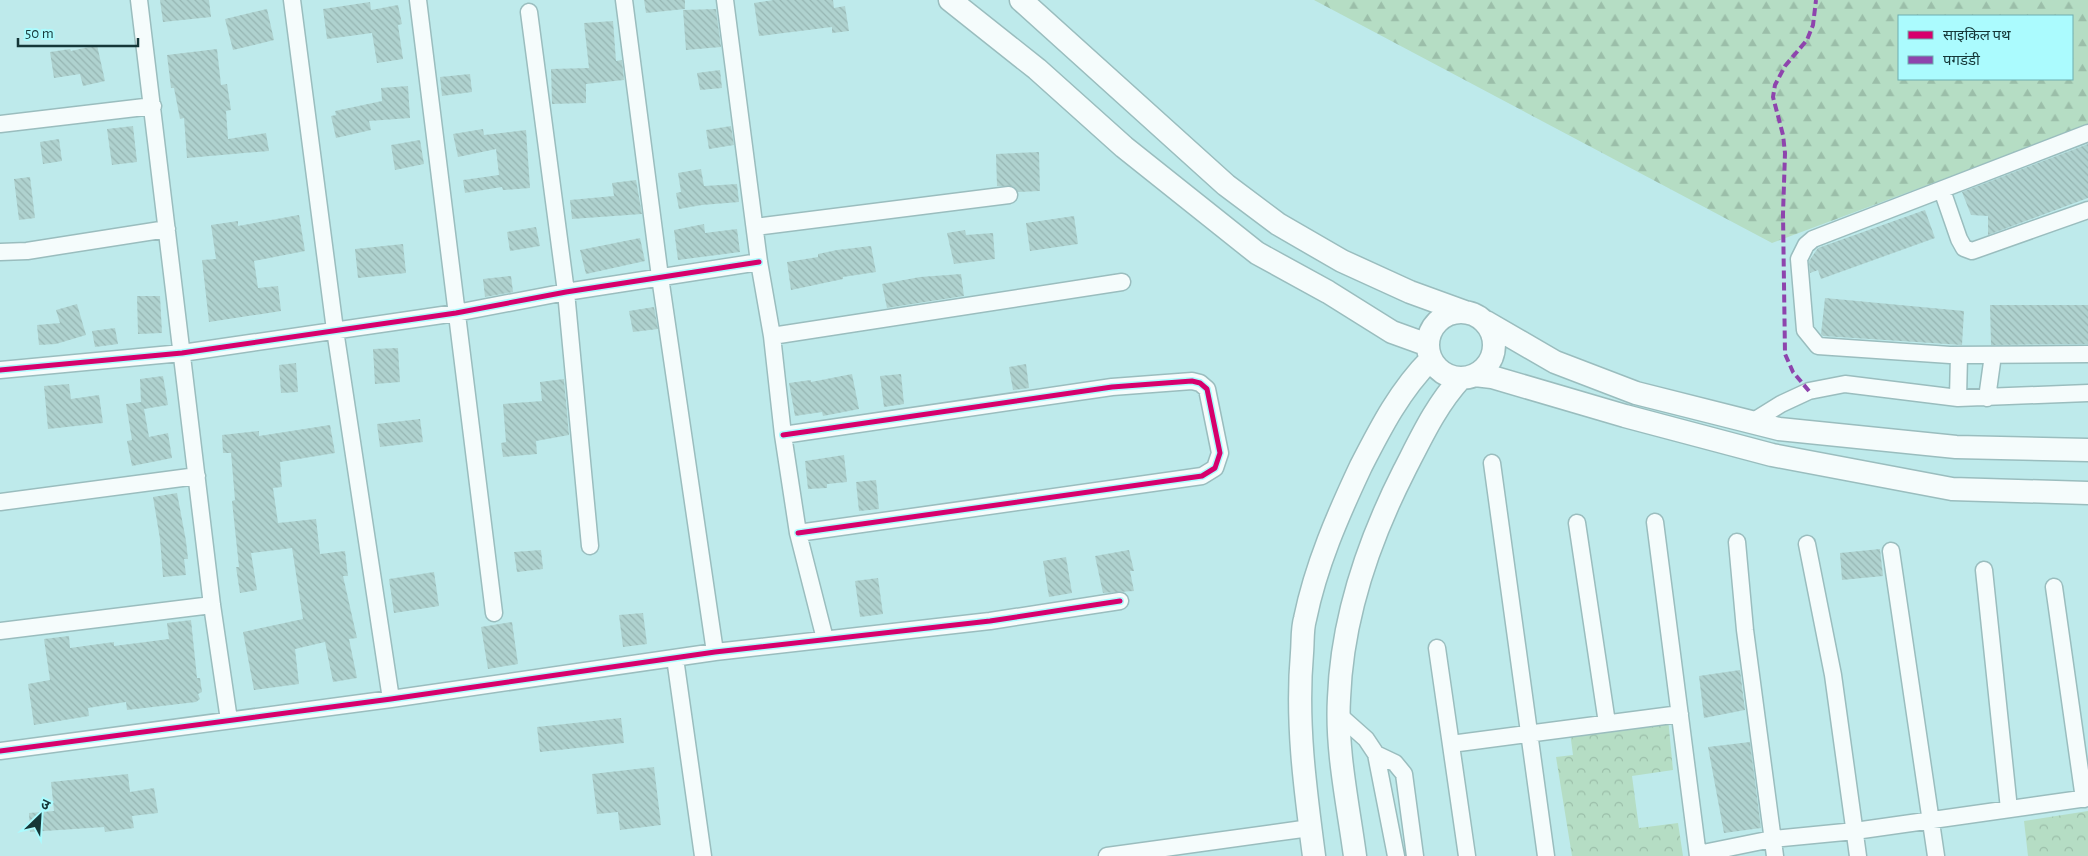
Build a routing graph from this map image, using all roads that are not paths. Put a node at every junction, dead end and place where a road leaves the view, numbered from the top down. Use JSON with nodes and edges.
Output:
{"nodes":[{"id":1,"x":139,"y":0,"type":"edge"},
{"id":2,"x":292,"y":0,"type":"edge"},
{"id":3,"x":418,"y":0,"type":"edge"},
{"id":4,"x":624,"y":0,"type":"edge"},
{"id":5,"x":725,"y":0,"type":"edge"},
{"id":6,"x":950,"y":0,"type":"edge"},
{"id":7,"x":1021,"y":0,"type":"edge"},
{"id":8,"x":529,"y":12,"type":"dead end"},
{"id":9,"x":153,"y":106,"type":"junction"},
{"id":10,"x":0,"y":124,"type":"edge"},
{"id":11,"x":2088,"y":133,"type":"edge"},
{"id":12,"x":1942,"y":190,"type":"junction"},
{"id":13,"x":1009,"y":195,"type":"dead end"},
{"id":14,"x":2088,"y":210,"type":"edge"},
{"id":15,"x":755,"y":226,"type":"junction"},
{"id":16,"x":167,"y":229,"type":"junction"},
{"id":17,"x":0,"y":252,"type":"edge"},
{"id":18,"x":758,"y":262,"type":"junction"},
{"id":19,"x":660,"y":276,"type":"junction"},
{"id":20,"x":1122,"y":282,"type":"dead end"},
{"id":21,"x":566,"y":292,"type":"junction"},
{"id":22,"x":1465,"y":312,"type":"junction"},
{"id":23,"x":456,"y":313,"type":"junction"},
{"id":24,"x":1486,"y":322,"type":"junction"},
{"id":25,"x":334,"y":330,"type":"junction"},
{"id":26,"x":772,"y":336,"type":"junction"},
{"id":27,"x":1430,"y":352,"type":"junction"},
{"id":28,"x":182,"y":353,"type":"junction"},
{"id":29,"x":2088,"y":354,"type":"edge"},
{"id":30,"x":1959,"y":355,"type":"junction"},
{"id":31,"x":1993,"y":355,"type":"junction"},
{"id":32,"x":0,"y":370,"type":"edge"},
{"id":33,"x":1468,"y":376,"type":"junction"},
{"id":34,"x":2088,"y":393,"type":"edge"},
{"id":35,"x":1958,"y":398,"type":"junction"},
{"id":36,"x":1987,"y":398,"type":"junction"},
{"id":37,"x":1752,"y":422,"type":"junction"},
{"id":38,"x":782,"y":435,"type":"junction"},
{"id":39,"x":2088,"y":450,"type":"edge"},
{"id":40,"x":1492,"y":463,"type":"dead end"},
{"id":41,"x":197,"y":476,"type":"junction"},
{"id":42,"x":2088,"y":493,"type":"edge"},
{"id":43,"x":0,"y":502,"type":"edge"},
{"id":44,"x":1655,"y":522,"type":"dead end"},
{"id":45,"x":1577,"y":523,"type":"dead end"},
{"id":46,"x":798,"y":533,"type":"junction"},
{"id":47,"x":1737,"y":542,"type":"dead end"},
{"id":48,"x":1807,"y":544,"type":"dead end"},
{"id":49,"x":590,"y":546,"type":"dead end"},
{"id":50,"x":1891,"y":551,"type":"dead end"},
{"id":51,"x":1984,"y":570,"type":"dead end"},
{"id":52,"x":2054,"y":587,"type":"dead end"},
{"id":53,"x":1120,"y":601,"type":"dead end"},
{"id":54,"x":212,"y":605,"type":"junction"},
{"id":55,"x":494,"y":613,"type":"dead end"},
{"id":56,"x":0,"y":631,"type":"edge"},
{"id":57,"x":825,"y":639,"type":"junction"},
{"id":58,"x":1437,"y":648,"type":"dead end"},
{"id":59,"x":715,"y":652,"type":"junction"},
{"id":60,"x":675,"y":658,"type":"junction"},
{"id":61,"x":391,"y":699,"type":"junction"},
{"id":62,"x":1680,"y":714,"type":"junction"},
{"id":63,"x":1339,"y":715,"type":"junction"},
{"id":64,"x":229,"y":720,"type":"junction"},
{"id":65,"x":1607,"y":723,"type":"junction"},
{"id":66,"x":1529,"y":733,"type":"junction"},
{"id":67,"x":1451,"y":744,"type":"junction"},
{"id":68,"x":0,"y":751,"type":"edge"},
{"id":69,"x":1376,"y":754,"type":"junction"},
{"id":70,"x":2086,"y":799,"type":"edge"},
{"id":71,"x":2009,"y":810,"type":"junction"},
{"id":72,"x":1931,"y":820,"type":"junction"},
{"id":73,"x":1310,"y":828,"type":"junction"},
{"id":74,"x":1854,"y":831,"type":"junction"},
{"id":75,"x":1772,"y":839,"type":"junction"},
{"id":76,"x":1698,"y":855,"type":"edge"},
{"id":77,"x":703,"y":856,"type":"edge"},
{"id":78,"x":1106,"y":856,"type":"edge"},
{"id":79,"x":1314,"y":856,"type":"edge"},
{"id":80,"x":1355,"y":856,"type":"edge"},
{"id":81,"x":1396,"y":856,"type":"edge"},
{"id":82,"x":1415,"y":856,"type":"edge"},
{"id":83,"x":1467,"y":856,"type":"edge"},
{"id":84,"x":1546,"y":856,"type":"edge"},
{"id":85,"x":1775,"y":856,"type":"edge"},
{"id":86,"x":1858,"y":856,"type":"edge"},
{"id":87,"x":1936,"y":856,"type":"edge"}],
"edges":[{"from":1,"to":9,"type":"street"},
{"from":2,"to":25,"type":"street"},
{"from":3,"to":23,"type":"street"},
{"from":4,"to":19,"type":"street"},
{"from":5,"to":15,"type":"street"},
{"from":6,"to":27,"type":"street"},
{"from":7,"to":22,"type":"street"},
{"from":8,"to":21,"type":"street"},
{"from":9,"to":10,"type":"street"},
{"from":9,"to":16,"type":"street"},
{"from":11,"to":12,"type":"street"},
{"from":12,"to":14,"type":"street"},
{"from":12,"to":30,"type":"street"},
{"from":13,"to":15,"type":"street"},
{"from":15,"to":18,"type":"street"},
{"from":16,"to":17,"type":"street"},
{"from":16,"to":28,"type":"street"},
{"from":18,"to":19,"type":"street"},
{"from":18,"to":26,"type":"street"},
{"from":19,"to":21,"type":"street"},
{"from":19,"to":59,"type":"street"},
{"from":20,"to":26,"type":"street"},
{"from":21,"to":23,"type":"street"},
{"from":21,"to":49,"type":"street"},
{"from":22,"to":24,"type":"street"},
{"from":22,"to":27,"type":"street"},
{"from":23,"to":25,"type":"street"},
{"from":23,"to":55,"type":"street"},
{"from":24,"to":33,"type":"street"},
{"from":24,"to":37,"type":"street"},
{"from":25,"to":28,"type":"street"},
{"from":25,"to":61,"type":"street"},
{"from":26,"to":38,"type":"street"},
{"from":27,"to":33,"type":"street"},
{"from":27,"to":73,"type":"street"},
{"from":28,"to":32,"type":"street"},
{"from":28,"to":41,"type":"street"},
{"from":29,"to":31,"type":"street"},
{"from":30,"to":31,"type":"street"},
{"from":30,"to":35,"type":"street"},
{"from":31,"to":36,"type":"street"},
{"from":33,"to":42,"type":"street"},
{"from":33,"to":63,"type":"street"},
{"from":34,"to":36,"type":"street"},
{"from":35,"to":36,"type":"street"},
{"from":35,"to":37,"type":"street"},
{"from":37,"to":39,"type":"street"},
{"from":38,"to":46,"type":"street"},
{"from":38,"to":46,"type":"street"},
{"from":40,"to":66,"type":"street"},
{"from":41,"to":43,"type":"street"},
{"from":41,"to":54,"type":"street"},
{"from":44,"to":62,"type":"street"},
{"from":45,"to":65,"type":"street"},
{"from":46,"to":57,"type":"street"},
{"from":47,"to":75,"type":"street"},
{"from":48,"to":74,"type":"street"},
{"from":50,"to":72,"type":"street"},
{"from":51,"to":71,"type":"street"},
{"from":52,"to":70,"type":"street"},
{"from":53,"to":57,"type":"street"},
{"from":54,"to":56,"type":"street"},
{"from":54,"to":64,"type":"street"},
{"from":57,"to":59,"type":"street"},
{"from":58,"to":67,"type":"street"},
{"from":59,"to":60,"type":"street"},
{"from":60,"to":61,"type":"street"},
{"from":60,"to":77,"type":"street"},
{"from":61,"to":64,"type":"street"},
{"from":62,"to":65,"type":"street"},
{"from":62,"to":76,"type":"street"},
{"from":63,"to":69,"type":"street"},
{"from":63,"to":80,"type":"street"},
{"from":64,"to":68,"type":"street"},
{"from":65,"to":66,"type":"street"},
{"from":66,"to":67,"type":"street"},
{"from":66,"to":84,"type":"street"},
{"from":67,"to":83,"type":"street"},
{"from":69,"to":81,"type":"street"},
{"from":69,"to":82,"type":"street"},
{"from":70,"to":71,"type":"street"},
{"from":71,"to":72,"type":"street"},
{"from":72,"to":74,"type":"street"},
{"from":72,"to":87,"type":"street"},
{"from":73,"to":78,"type":"street"},
{"from":73,"to":79,"type":"street"},
{"from":74,"to":75,"type":"street"},
{"from":74,"to":86,"type":"street"},
{"from":75,"to":76,"type":"street"},
{"from":75,"to":85,"type":"street"}]}
